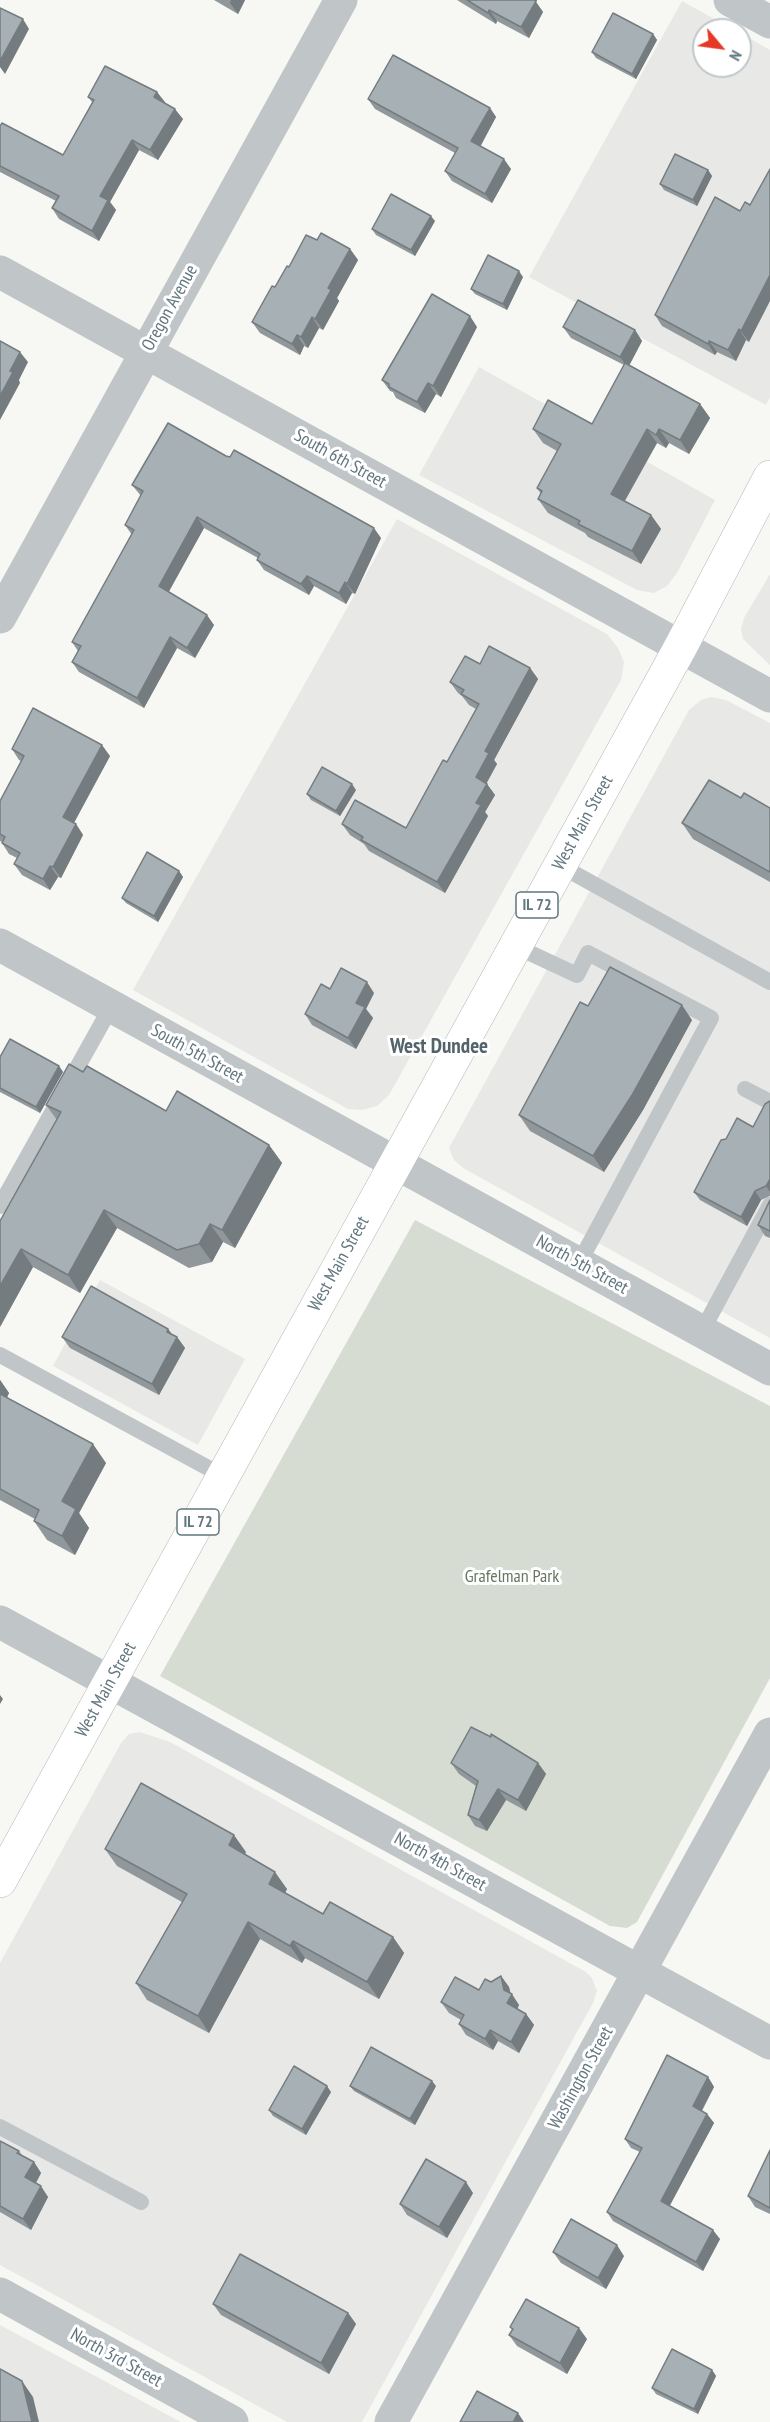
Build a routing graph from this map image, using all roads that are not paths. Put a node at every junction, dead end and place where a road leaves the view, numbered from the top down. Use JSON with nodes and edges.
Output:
{"nodes":[{"id":1,"x":341,"y":0,"type":"edge"},
{"id":2,"x":730,"y":0,"type":"edge"},
{"id":3,"x":770,"y":22,"type":"edge"},
{"id":4,"x":0,"y":272,"type":"edge"},
{"id":5,"x":146,"y":351,"type":"junction"},
{"id":6,"x":770,"y":477,"type":"edge"},
{"id":7,"x":770,"y":526,"type":"edge"},
{"id":8,"x":0,"y":617,"type":"edge"},
{"id":9,"x":680,"y":648,"type":"junction"},
{"id":10,"x":770,"y":696,"type":"edge"},
{"id":11,"x":560,"y":865,"type":"junction"},
{"id":12,"x":0,"y":945,"type":"edge"},
{"id":13,"x":515,"y":946,"type":"junction"},
{"id":14,"x":770,"y":982,"type":"edge"},
{"id":15,"x":111,"y":1007,"type":"junction"},
{"id":16,"x":745,"y":1089,"type":"dead end"},
{"id":17,"x":770,"y":1102,"type":"edge"},
{"id":18,"x":395,"y":1162,"type":"junction"},
{"id":19,"x":770,"y":1205,"type":"edge"},
{"id":20,"x":0,"y":1206,"type":"edge"},
{"id":21,"x":579,"y":1263,"type":"junction"},
{"id":22,"x":702,"y":1331,"type":"junction"},
{"id":23,"x":0,"y":1355,"type":"edge"},
{"id":24,"x":770,"y":1369,"type":"edge"},
{"id":25,"x":223,"y":1476,"type":"junction"},
{"id":26,"x":0,"y":1622,"type":"edge"},
{"id":27,"x":110,"y":1682,"type":"junction"},
{"id":28,"x":770,"y":1734,"type":"edge"},
{"id":29,"x":0,"y":1881,"type":"edge"},
{"id":30,"x":640,"y":1971,"type":"junction"},
{"id":31,"x":770,"y":2043,"type":"edge"},
{"id":32,"x":0,"y":2127,"type":"edge"},
{"id":33,"x":141,"y":2202,"type":"dead end"},
{"id":34,"x":0,"y":2294,"type":"edge"},
{"id":35,"x":232,"y":2422,"type":"edge"},
{"id":36,"x":391,"y":2422,"type":"edge"}],
"edges":[{"from":1,"to":5,"type":"street","name":"Oregon Avenue"},
{"from":2,"to":3,"type":"street"},
{"from":4,"to":5,"type":"street","name":"South 6th Street"},
{"from":5,"to":8,"type":"street","name":"Oregon Avenue"},
{"from":5,"to":9,"type":"street","name":"South 6th Street"},
{"from":6,"to":9,"type":"main road","name":"West Main Street","number":"IL 72"},
{"from":7,"to":9,"type":"main road","name":"West Main Street","number":"IL 72"},
{"from":9,"to":10,"type":"street","name":"South 6th Street"},
{"from":9,"to":11,"type":"main road","name":"West Main Street","number":"IL 72"},
{"from":11,"to":13,"type":"main road","name":"West Main Street","number":"IL 72"},
{"from":11,"to":14,"type":"lane"},
{"from":12,"to":15,"type":"street","name":"South 5th Street"},
{"from":13,"to":18,"type":"main road","name":"West Main Street","number":"IL 72"},
{"from":13,"to":21,"type":"lane"},
{"from":15,"to":18,"type":"street","name":"South 5th Street"},
{"from":15,"to":20,"type":"lane"},
{"from":16,"to":17,"type":"lane"},
{"from":18,"to":21,"type":"street","name":"North 5th Street"},
{"from":18,"to":25,"type":"main road","name":"West Main Street","number":"IL 72"},
{"from":19,"to":22,"type":"lane"},
{"from":21,"to":22,"type":"street","name":"North 5th Street"},
{"from":22,"to":24,"type":"street","name":"North 5th Street"},
{"from":23,"to":25,"type":"lane"},
{"from":25,"to":27,"type":"main road","name":"West Main Street","number":"IL 72"},
{"from":26,"to":27,"type":"street","name":"North 4th Street"},
{"from":27,"to":29,"type":"main road","name":"West Main Street","number":"IL 72"},
{"from":27,"to":30,"type":"street","name":"North 4th Street"},
{"from":28,"to":30,"type":"street","name":"Washington Street"},
{"from":30,"to":31,"type":"street","name":"North 4th Street"},
{"from":30,"to":36,"type":"street","name":"Washington Street"},
{"from":32,"to":33,"type":"lane"},
{"from":34,"to":35,"type":"street","name":"North 3rd Street"}]}
